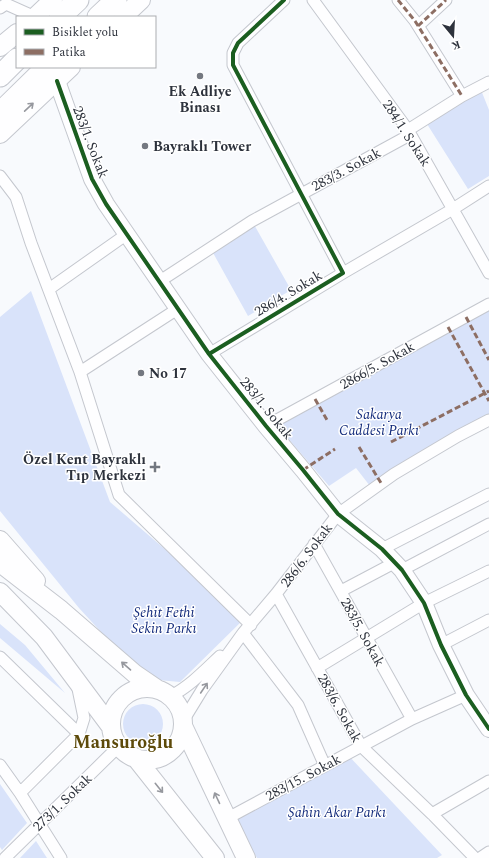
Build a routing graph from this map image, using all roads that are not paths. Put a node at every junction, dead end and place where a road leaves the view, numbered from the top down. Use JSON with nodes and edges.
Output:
{"nodes":[{"id":1,"x":53,"y":0,"type":"edge"},
{"id":2,"x":78,"y":0,"type":"edge"},
{"id":3,"x":116,"y":0,"type":"edge"},
{"id":4,"x":141,"y":0,"type":"edge"},
{"id":5,"x":284,"y":0,"type":"edge"},
{"id":6,"x":313,"y":0,"type":"edge"},
{"id":7,"x":398,"y":0,"type":"edge"},
{"id":8,"x":446,"y":0,"type":"edge"},
{"id":9,"x":0,"y":8,"type":"edge"},
{"id":10,"x":33,"y":16,"type":"edge"},
{"id":11,"x":36,"y":16,"type":"edge"},
{"id":12,"x":61,"y":16,"type":"edge"},
{"id":13,"x":99,"y":16,"type":"edge"},
{"id":14,"x":124,"y":16,"type":"edge"},
{"id":15,"x":418,"y":26,"type":"junction"},
{"id":16,"x":16,"y":34,"type":"edge"},
{"id":17,"x":0,"y":47,"type":"edge"},
{"id":18,"x":16,"y":60,"type":"edge"},
{"id":19,"x":68,"y":68,"type":"edge"},
{"id":20,"x":52,"y":74,"type":"edge"},
{"id":21,"x":0,"y":76,"type":"edge"},
{"id":22,"x":489,"y":82,"type":"edge"},
{"id":23,"x":462,"y":96,"type":"junction"},
{"id":24,"x":0,"y":113,"type":"edge"},
{"id":25,"x":408,"y":130,"type":"junction"},
{"id":26,"x":0,"y":134,"type":"edge"},
{"id":27,"x":0,"y":176,"type":"edge"},
{"id":28,"x":489,"y":186,"type":"edge"},
{"id":29,"x":300,"y":194,"type":"junction"},
{"id":30,"x":453,"y":209,"type":"junction"},
{"id":31,"x":127,"y":234,"type":"junction"},
{"id":32,"x":343,"y":273,"type":"junction"},
{"id":33,"x":489,"y":273,"type":"edge"},
{"id":34,"x":160,"y":281,"type":"junction"},
{"id":35,"x":49,"y":290,"type":"junction"},
{"id":36,"x":489,"y":304,"type":"edge"},
{"id":37,"x":179,"y":308,"type":"junction"},
{"id":38,"x":209,"y":354,"type":"junction"},
{"id":39,"x":80,"y":372,"type":"junction"},
{"id":40,"x":489,"y":420,"type":"edge"},
{"id":41,"x":266,"y":426,"type":"junction"},
{"id":42,"x":489,"y":494,"type":"edge"},
{"id":43,"x":338,"y":514,"type":"junction"},
{"id":44,"x":489,"y":524,"type":"edge"},
{"id":45,"x":0,"y":540,"type":"edge"},
{"id":46,"x":314,"y":544,"type":"junction"},
{"id":47,"x":382,"y":549,"type":"junction"},
{"id":48,"x":0,"y":563,"type":"edge"},
{"id":49,"x":398,"y":567,"type":"junction"},
{"id":50,"x":489,"y":571,"type":"edge"},
{"id":51,"x":341,"y":591,"type":"junction"},
{"id":52,"x":0,"y":592,"type":"edge"},
{"id":53,"x":276,"y":594,"type":"junction"},
{"id":54,"x":424,"y":604,"type":"junction"},
{"id":55,"x":0,"y":609,"type":"edge"},
{"id":56,"x":61,"y":610,"type":"junction"},
{"id":57,"x":489,"y":620,"type":"edge"},
{"id":58,"x":247,"y":629,"type":"junction"},
{"id":59,"x":44,"y":637,"type":"junction"},
{"id":60,"x":367,"y":638,"type":"junction"},
{"id":61,"x":441,"y":645,"type":"junction"},
{"id":62,"x":0,"y":657,"type":"edge"},
{"id":63,"x":317,"y":668,"type":"junction"},
{"id":64,"x":76,"y":681,"type":"junction"},
{"id":65,"x":164,"y":693,"type":"junction"},
{"id":66,"x":466,"y":695,"type":"junction"},
{"id":67,"x":412,"y":719,"type":"junction"},
{"id":68,"x":183,"y":724,"type":"junction"},
{"id":69,"x":111,"y":727,"type":"junction"},
{"id":70,"x":489,"y":729,"type":"edge"},
{"id":71,"x":79,"y":734,"type":"junction"},
{"id":72,"x":119,"y":746,"type":"junction"},
{"id":73,"x":361,"y":746,"type":"junction"},
{"id":74,"x":135,"y":757,"type":"junction"},
{"id":75,"x":0,"y":765,"type":"edge"},
{"id":76,"x":325,"y":766,"type":"junction"},
{"id":77,"x":489,"y":781,"type":"edge"},
{"id":78,"x":20,"y":793,"type":"junction"},
{"id":79,"x":432,"y":814,"type":"junction"},
{"id":80,"x":226,"y":819,"type":"junction"},
{"id":81,"x":40,"y":824,"type":"junction"},
{"id":82,"x":489,"y":852,"type":"edge"},
{"id":83,"x":5,"y":858,"type":"edge"},
{"id":84,"x":61,"y":858,"type":"edge"},
{"id":85,"x":215,"y":858,"type":"edge"},
{"id":86,"x":246,"y":858,"type":"edge"},
{"id":87,"x":475,"y":858,"type":"edge"},
{"id":88,"x":480,"y":858,"type":"edge"}],
"edges":[{"from":1,"to":11,"type":"main road"},
{"from":2,"to":12,"type":"highway"},
{"from":3,"to":13,"type":"highway"},
{"from":4,"to":14,"type":"main road"},
{"from":5,"to":29,"type":"street","name":"286/4. Sokak"},
{"from":6,"to":25,"type":"street","name":"284/1. Sokak"},
{"from":7,"to":15,"type":"street"},
{"from":8,"to":15,"type":"street"},
{"from":9,"to":10,"type":"street"},
{"from":15,"to":23,"type":"street"},
{"from":16,"to":17,"type":"main road"},
{"from":18,"to":21,"type":"highway"},
{"from":19,"to":20,"type":"main road"},
{"from":20,"to":24,"type":"highway"},
{"from":26,"to":20,"type":"main road","one_way":true},
{"from":20,"to":31,"type":"street","name":"283/1. Sokak"},
{"from":22,"to":23,"type":"street","name":"283/3. Sokak"},
{"from":23,"to":25,"type":"street","name":"283/3. Sokak"},
{"from":25,"to":29,"type":"street","name":"283/3. Sokak"},
{"from":25,"to":30,"type":"street","name":"284/1. Sokak"},
{"from":27,"to":35,"type":"street"},
{"from":28,"to":30,"type":"street"},
{"from":29,"to":32,"type":"street","name":"286/4. Sokak"},
{"from":29,"to":34,"type":"street","name":"283/3. Sokak"},
{"from":30,"to":32,"type":"street"},
{"from":30,"to":33,"type":"street","name":"284/1. Sokak"},
{"from":31,"to":34,"type":"street","name":"283/1. Sokak"},
{"from":31,"to":35,"type":"street"},
{"from":32,"to":38,"type":"street","name":"286/4. Sokak"},
{"from":34,"to":37,"type":"street","name":"283/1. Sokak"},
{"from":35,"to":39,"type":"street"},
{"from":36,"to":41,"type":"street","name":"2866/5. Sokak"},
{"from":37,"to":38,"type":"street","name":"283/1. Sokak"},
{"from":37,"to":39,"type":"street"},
{"from":38,"to":41,"type":"street","name":"283/1. Sokak"},
{"from":39,"to":58,"type":"street"},
{"from":40,"to":43,"type":"street","name":"286/6. Sokak"},
{"from":41,"to":43,"type":"street","name":"283/1. Sokak"},
{"from":42,"to":47,"type":"street"},
{"from":43,"to":46,"type":"street","name":"286/6. Sokak"},
{"from":43,"to":47,"type":"street","name":"283/1. Sokak"},
{"from":44,"to":49,"type":"street"},
{"from":45,"to":56,"type":"main road"},
{"from":46,"to":51,"type":"street","name":"283/5. Sokak"},
{"from":46,"to":53,"type":"street","name":"286/6. Sokak"},
{"from":47,"to":49,"type":"street","name":"283/1. Sokak"},
{"from":48,"to":56,"type":"main road"},
{"from":49,"to":51,"type":"street"},
{"from":49,"to":54,"type":"street","name":"283/1. Sokak"},
{"from":50,"to":54,"type":"street"},
{"from":51,"to":60,"type":"street","name":"283/5. Sokak"},
{"from":52,"to":59,"type":"main road"},
{"from":53,"to":58,"type":"street","name":"286/6. Sokak"},
{"from":53,"to":63,"type":"street","name":"283/6. Sokak"},
{"from":54,"to":60,"type":"street"},
{"from":54,"to":61,"type":"street","name":"283/1. Sokak"},
{"from":55,"to":59,"type":"main road"},
{"from":65,"to":56,"type":"main road","one_way":true},
{"from":57,"to":61,"type":"street"},
{"from":58,"to":65,"type":"street"},
{"from":68,"to":58,"type":"street","name":"286/6. Sokak","one_way":true},
{"from":58,"to":76,"type":"street"},
{"from":59,"to":64,"type":"main road"},
{"from":60,"to":63,"type":"street"},
{"from":60,"to":67,"type":"street","name":"283/5. Sokak"},
{"from":61,"to":66,"type":"street","name":"283/1. Sokak"},
{"from":62,"to":71,"type":"street"},
{"from":63,"to":73,"type":"street","name":"283/6. Sokak"},
{"from":64,"to":69,"type":"main road"},
{"from":64,"to":71,"type":"street"},
{"from":65,"to":68,"type":"main road"},
{"from":65,"to":69,"type":"main road"},
{"from":66,"to":67,"type":"street","name":"283/15. Sokak"},
{"from":66,"to":70,"type":"street","name":"283/1. Sokak"},
{"from":67,"to":73,"type":"street","name":"283/15. Sokak"},
{"from":68,"to":74,"type":"main road"},
{"from":80,"to":68,"type":"main road","one_way":true},
{"from":69,"to":72,"type":"main road"},
{"from":71,"to":78,"type":"street"},
{"from":72,"to":74,"type":"main road"},
{"from":72,"to":81,"type":"street","name":"273/1. Sokak"},
{"from":73,"to":76,"type":"street","name":"283/15. Sokak"},
{"from":73,"to":79,"type":"street","name":"283/6. Sokak"},
{"from":74,"to":85,"type":"main road","one_way":true},
{"from":75,"to":78,"type":"street"},
{"from":76,"to":80,"type":"street","name":"283/15. Sokak"},
{"from":77,"to":79,"type":"street"},
{"from":78,"to":81,"type":"street"},
{"from":79,"to":87,"type":"street","name":"283/6. Sokak"},
{"from":80,"to":86,"type":"main road"},
{"from":81,"to":83,"type":"street","name":"273/1. Sokak"},
{"from":81,"to":84,"type":"street"},
{"from":82,"to":88,"type":"street"}]}
